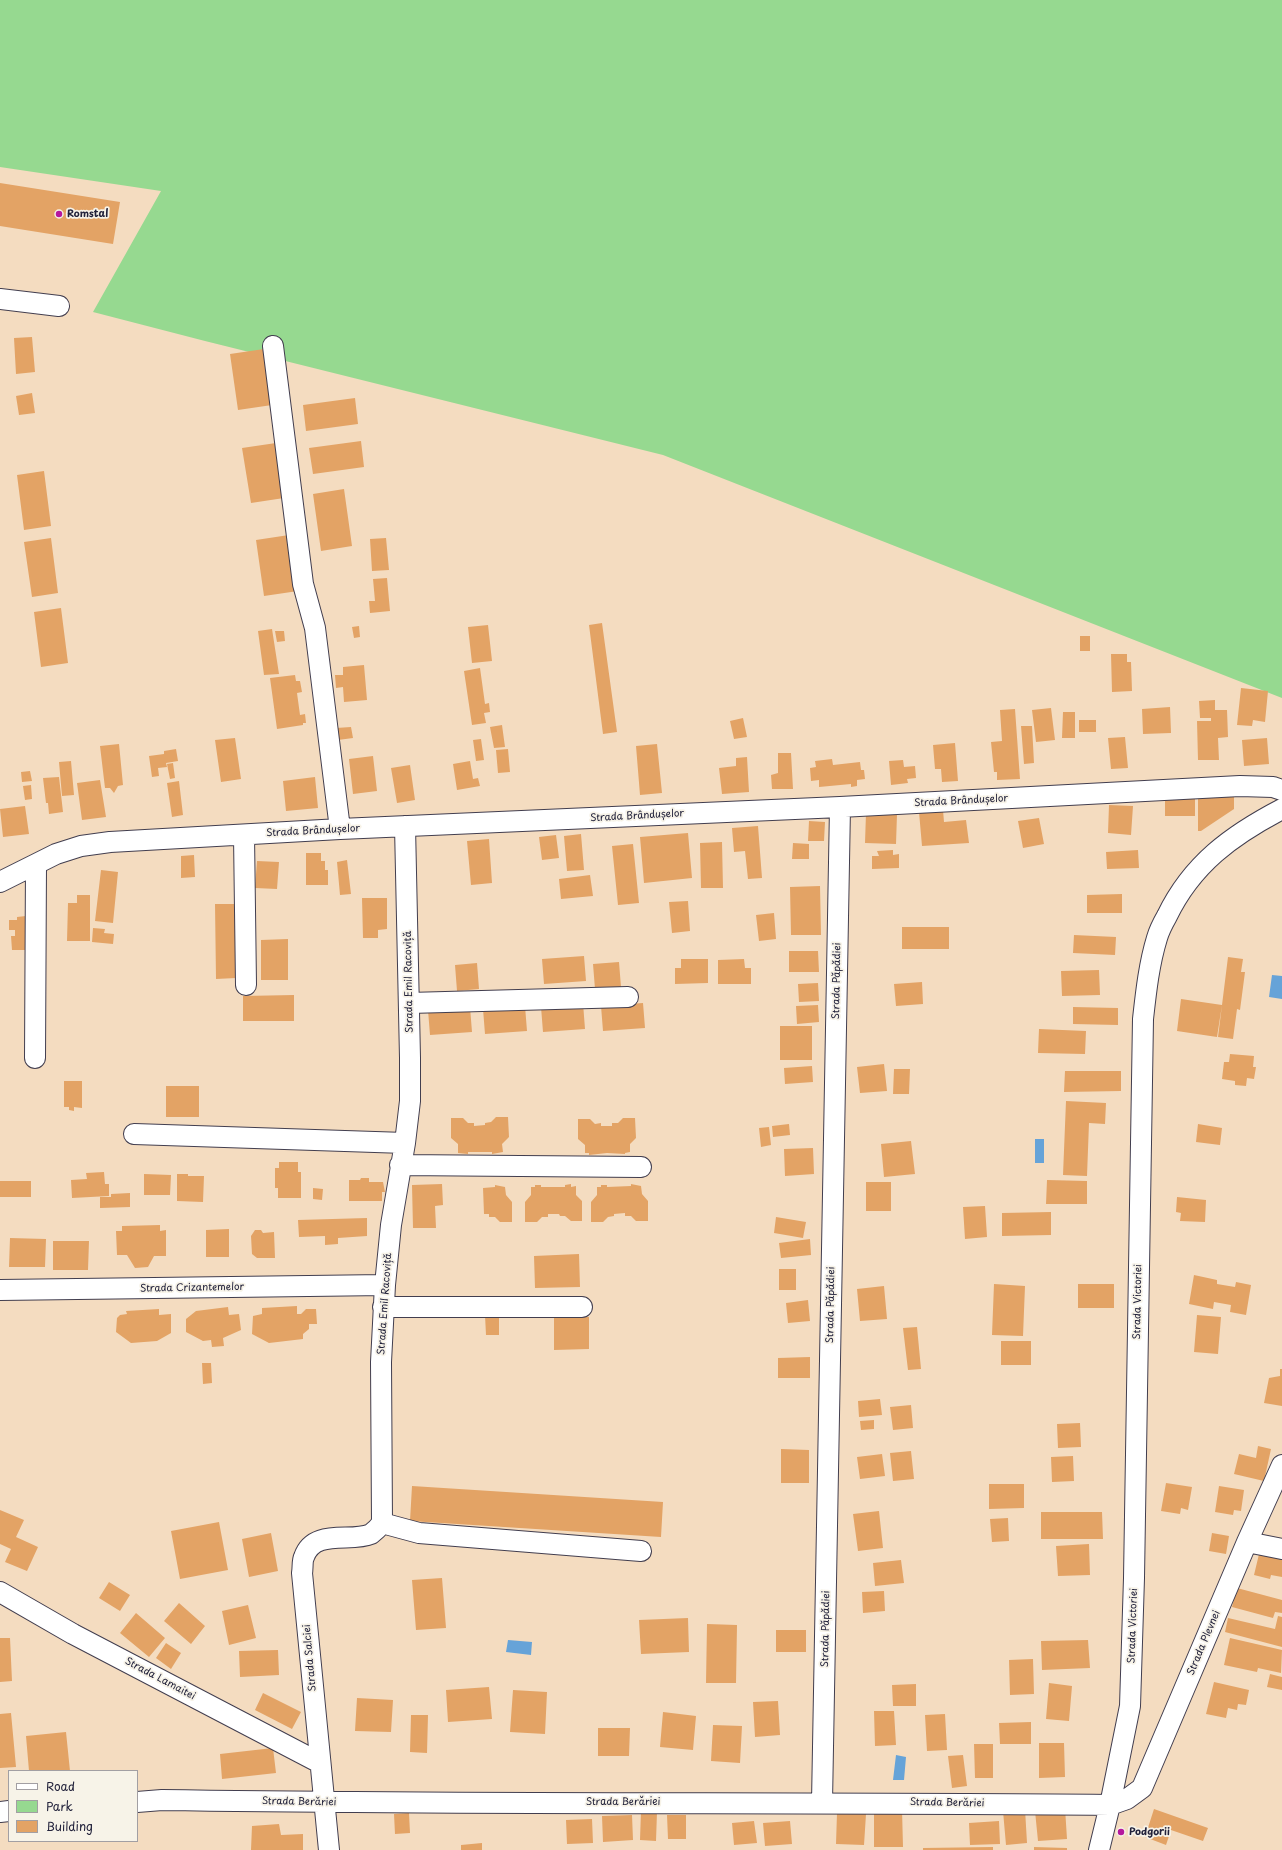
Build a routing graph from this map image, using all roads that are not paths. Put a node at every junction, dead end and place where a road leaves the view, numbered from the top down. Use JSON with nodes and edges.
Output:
{"nodes":[{"id":1,"x":0,"y":299,"type":"edge"},
{"id":2,"x":59,"y":306,"type":"dead end"},
{"id":3,"x":273,"y":346,"type":"dead end"},
{"id":4,"x":1282,"y":790,"type":"edge"},
{"id":5,"x":840,"y":807,"type":"junction"},
{"id":6,"x":1282,"y":809,"type":"edge"},
{"id":7,"x":405,"y":826,"type":"junction"},
{"id":8,"x":340,"y":829,"type":"junction"},
{"id":9,"x":244,"y":835,"type":"junction"},
{"id":10,"x":36,"y":865,"type":"junction"},
{"id":11,"x":0,"y":882,"type":"edge"},
{"id":12,"x":246,"y":985,"type":"dead end"},
{"id":13,"x":628,"y":997,"type":"dead end"},
{"id":14,"x":409,"y":1003,"type":"junction"},
{"id":15,"x":35,"y":1058,"type":"dead end"},
{"id":16,"x":134,"y":1134,"type":"dead end"},
{"id":17,"x":405,"y":1143,"type":"junction"},
{"id":18,"x":400,"y":1165,"type":"junction"},
{"id":19,"x":641,"y":1167,"type":"dead end"},
{"id":20,"x":385,"y":1285,"type":"junction"},
{"id":21,"x":0,"y":1290,"type":"edge"},
{"id":22,"x":383,"y":1307,"type":"junction"},
{"id":23,"x":582,"y":1307,"type":"dead end"},
{"id":24,"x":1282,"y":1465,"type":"edge"},
{"id":25,"x":382,"y":1523,"type":"junction"},
{"id":26,"x":1247,"y":1542,"type":"junction"},
{"id":27,"x":1282,"y":1549,"type":"edge"},
{"id":28,"x":641,"y":1551,"type":"dead end"},
{"id":29,"x":0,"y":1592,"type":"edge"},
{"id":30,"x":1120,"y":1757,"type":"junction"},
{"id":31,"x":320,"y":1762,"type":"junction"},
{"id":32,"x":1153,"y":1763,"type":"junction"},
{"id":33,"x":138,"y":1802,"type":"edge"},
{"id":34,"x":822,"y":1802,"type":"junction"},
{"id":35,"x":324,"y":1803,"type":"junction"},
{"id":36,"x":1110,"y":1805,"type":"junction"},
{"id":37,"x":329,"y":1850,"type":"edge"},
{"id":38,"x":1099,"y":1850,"type":"edge"}],
"edges":[{"from":1,"to":2,"type":"street"},
{"from":3,"to":8,"type":"street"},
{"from":4,"to":5,"type":"street","name":"Strada Brândușelor"},
{"from":5,"to":7,"type":"street","name":"Strada Brândușelor"},
{"from":5,"to":34,"type":"street","name":"Strada Păpădiei"},
{"from":6,"to":30,"type":"street","name":"Strada Victoriei"},
{"from":7,"to":8,"type":"street","name":"Strada Brândușelor"},
{"from":7,"to":14,"type":"street","name":"Strada Emil Racoviță"},
{"from":8,"to":9,"type":"street","name":"Strada Brândușelor"},
{"from":9,"to":10,"type":"street","name":"Strada Brândușelor"},
{"from":9,"to":12,"type":"street"},
{"from":10,"to":11,"type":"street","name":"Strada Brândușelor"},
{"from":10,"to":15,"type":"street"},
{"from":13,"to":14,"type":"street"},
{"from":14,"to":17,"type":"street","name":"Strada Emil Racoviță"},
{"from":16,"to":17,"type":"street"},
{"from":17,"to":18,"type":"street","name":"Strada Emil Racoviță"},
{"from":18,"to":19,"type":"street"},
{"from":18,"to":20,"type":"street","name":"Strada Emil Racoviță"},
{"from":20,"to":21,"type":"street","name":"Strada Crizantemelor"},
{"from":20,"to":22,"type":"street","name":"Strada Emil Racoviță"},
{"from":22,"to":23,"type":"street"},
{"from":22,"to":25,"type":"street","name":"Strada Emil Racoviță"},
{"from":24,"to":26,"type":"street","name":"Strada Plevnei"},
{"from":25,"to":28,"type":"street"},
{"from":25,"to":31,"type":"street","name":"Strada Salciei"},
{"from":26,"to":27,"type":"street"},
{"from":26,"to":32,"type":"street","name":"Strada Plevnei"},
{"from":29,"to":31,"type":"street","name":"Strada Lamaitei"},
{"from":30,"to":32,"type":"street"},
{"from":30,"to":36,"type":"street","name":"Strada Victoriei"},
{"from":31,"to":35,"type":"street","name":"Strada Salciei"},
{"from":32,"to":36,"type":"street","name":"Strada Plevnei"},
{"from":33,"to":35,"type":"street","name":"Strada Berăriei"},
{"from":34,"to":35,"type":"street","name":"Strada Berăriei"},
{"from":34,"to":36,"type":"street","name":"Strada Berăriei"},
{"from":35,"to":37,"type":"street","name":"Strada Salciei"},
{"from":36,"to":38,"type":"street","name":"Strada Victoriei"}]}
